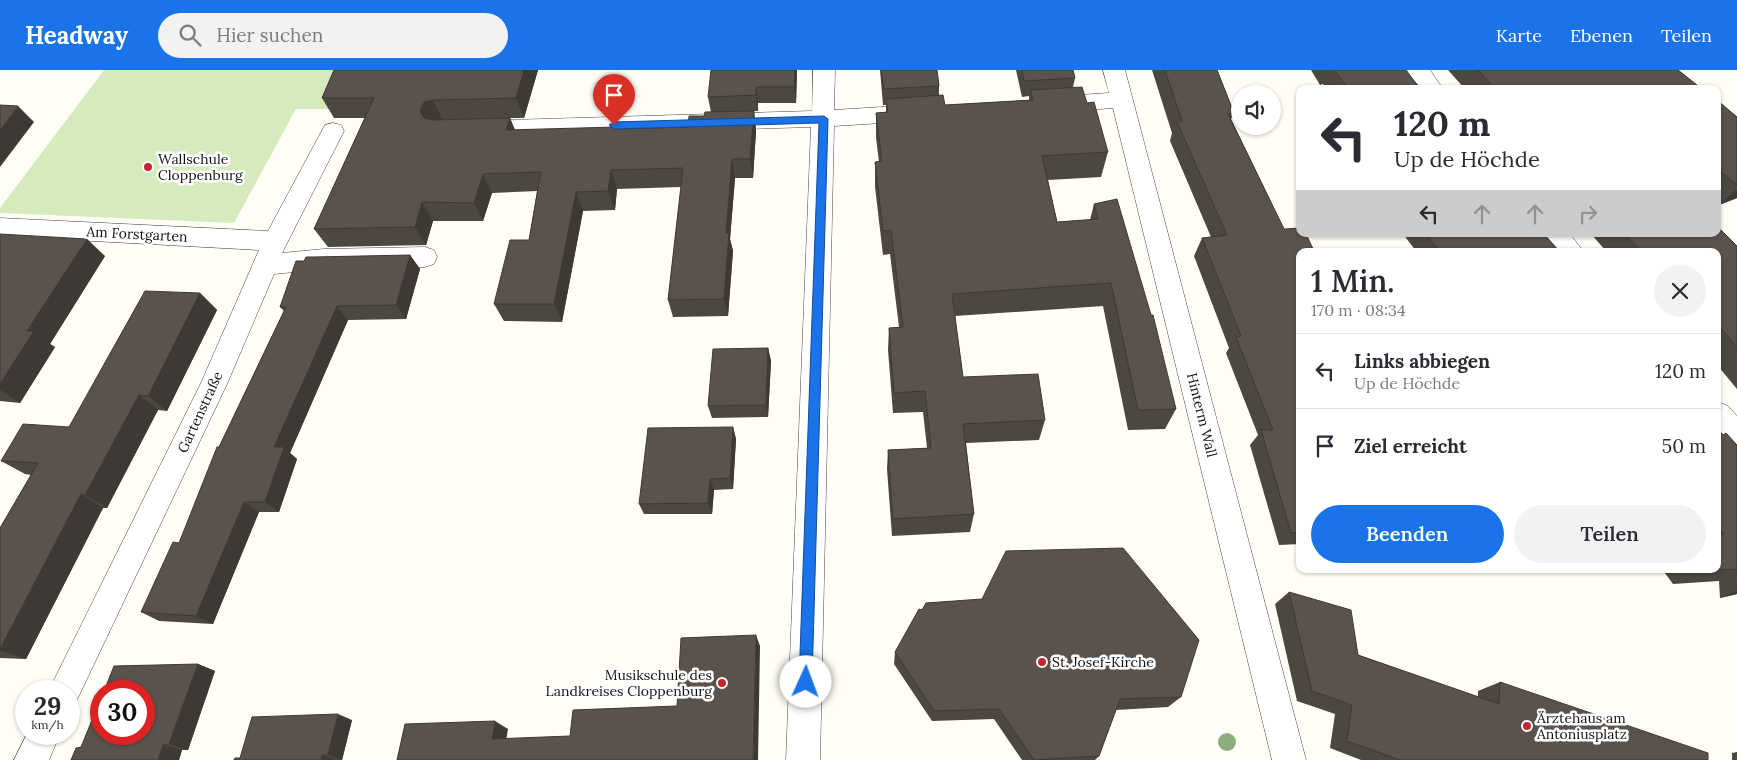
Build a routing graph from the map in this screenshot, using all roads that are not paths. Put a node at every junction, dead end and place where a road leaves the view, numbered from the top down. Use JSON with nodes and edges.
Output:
{"nodes":[{"id":1,"x":824,"y":70,"type":"edge"},
{"id":2,"x":1114,"y":70,"type":"edge"},
{"id":3,"x":1418,"y":70,"type":"edge"},
{"id":4,"x":1429,"y":85,"type":"edge"},
{"id":5,"x":1122,"y":100,"type":"junction"},
{"id":6,"x":1033,"y":106,"type":"edge"},
{"id":7,"x":933,"y":112,"type":"edge"},
{"id":8,"x":824,"y":119,"type":"junction"},
{"id":9,"x":452,"y":130,"type":"edge"},
{"id":10,"x":333,"y":132,"type":"dead end"},
{"id":11,"x":0,"y":227,"type":"edge"},
{"id":12,"x":1559,"y":237,"type":"edge"},
{"id":13,"x":1568,"y":248,"type":"edge"},
{"id":14,"x":270,"y":253,"type":"junction"},
{"id":15,"x":426,"y":257,"type":"dead end"},
{"id":16,"x":1721,"y":417,"type":"edge"},
{"id":17,"x":1737,"y":436,"type":"edge"},
{"id":18,"x":70,"y":680,"type":"edge"},
{"id":19,"x":38,"y":745,"type":"edge"},
{"id":20,"x":31,"y":760,"type":"edge"},
{"id":21,"x":803,"y":760,"type":"edge"},
{"id":22,"x":1289,"y":760,"type":"edge"}],
"edges":[{"from":1,"to":8,"type":"street"},
{"from":2,"to":5,"type":"street","name":"Hinterm Wall"},
{"from":3,"to":4,"type":"street"},
{"from":5,"to":6,"type":"street"},
{"from":5,"to":22,"type":"street","name":"Hinterm Wall"},
{"from":7,"to":8,"type":"street"},
{"from":8,"to":9,"type":"street"},
{"from":8,"to":21,"type":"street"},
{"from":10,"to":14,"type":"street","name":"Gartenstraße"},
{"from":11,"to":14,"type":"street","name":"Am Forstgarten"},
{"from":12,"to":13,"type":"street"},
{"from":14,"to":15,"type":"street","name":"Am Forstgarten"},
{"from":14,"to":18,"type":"street","name":"Gartenstraße"},
{"from":16,"to":17,"type":"street"},
{"from":19,"to":20,"type":"street"}]}
